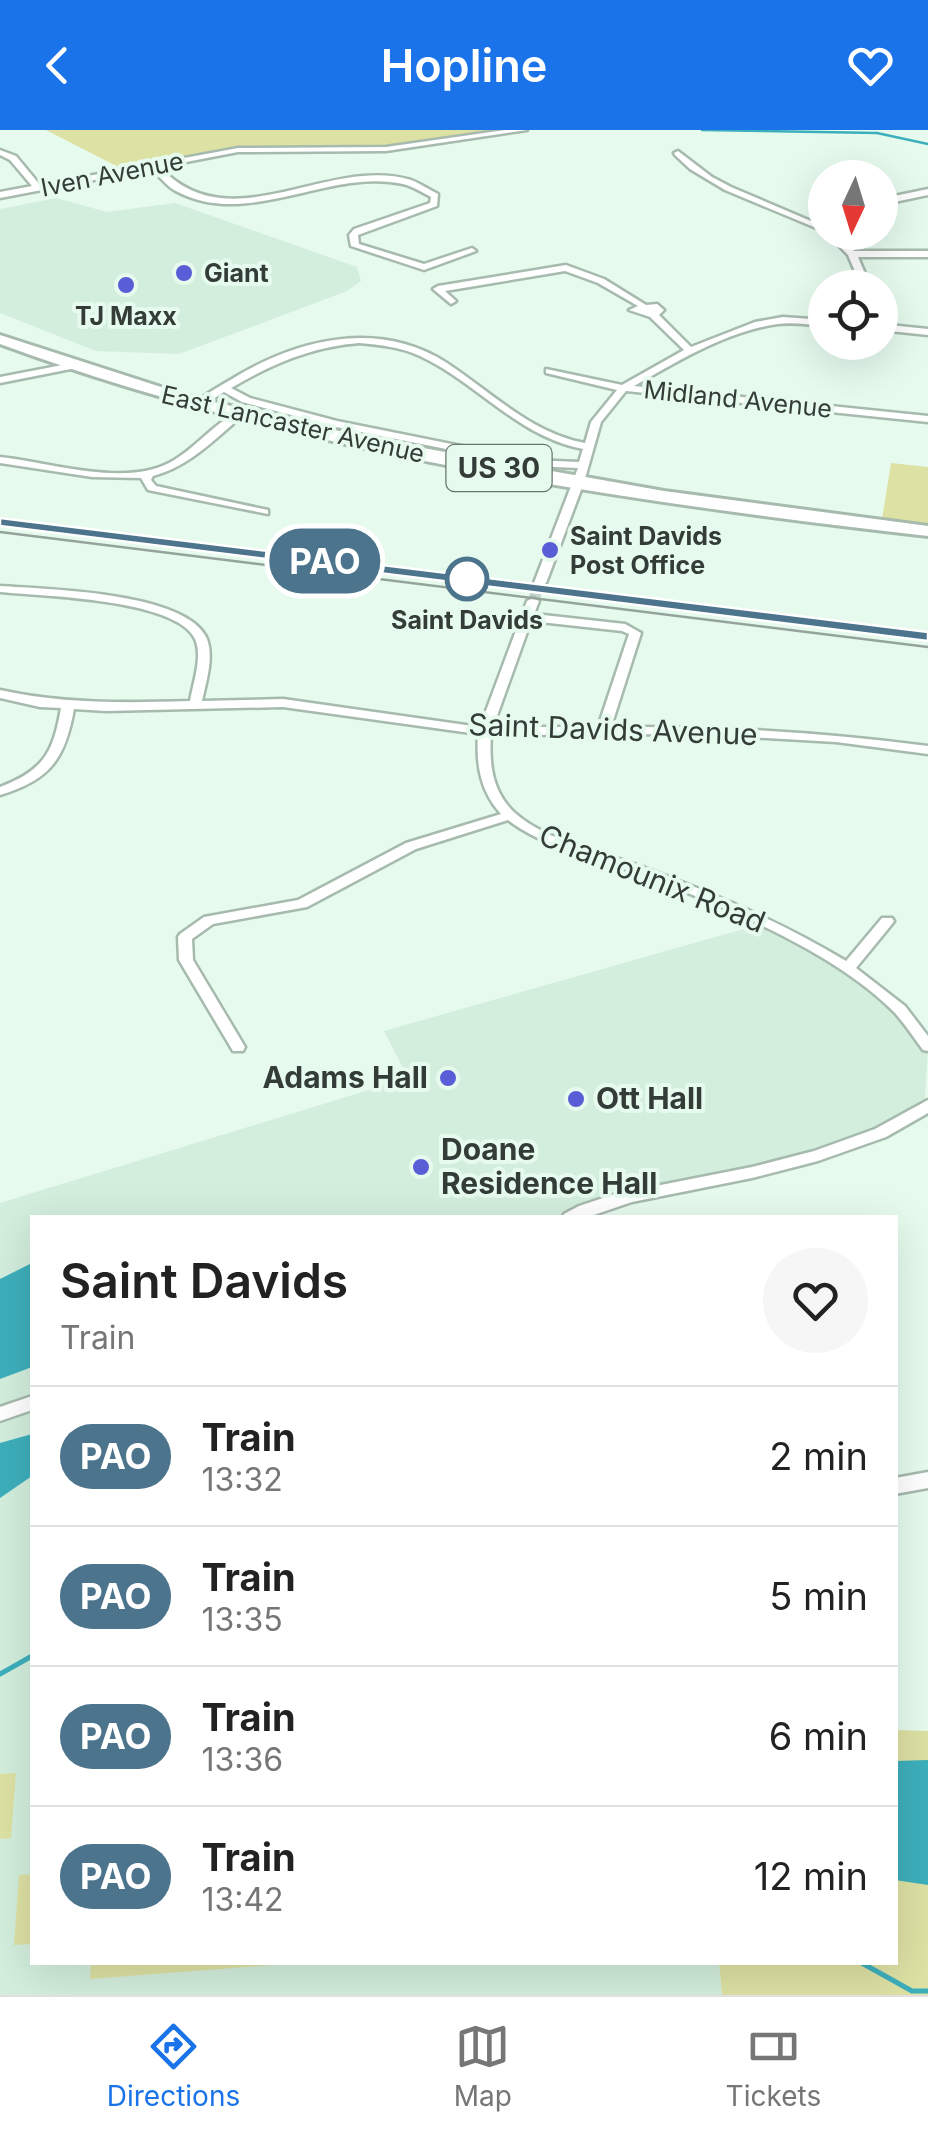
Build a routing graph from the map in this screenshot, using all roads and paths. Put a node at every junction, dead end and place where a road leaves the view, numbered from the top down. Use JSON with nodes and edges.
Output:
{"nodes":[{"id":1,"x":523,"y":130,"type":"edge"},
{"id":2,"x":0,"y":152,"type":"edge"},
{"id":3,"x":678,"y":154,"type":"dead end"},
{"id":4,"x":154,"y":166,"type":"junction"},
{"id":5,"x":38,"y":188,"type":"junction"},
{"id":6,"x":928,"y":192,"type":"edge"},
{"id":7,"x":0,"y":195,"type":"edge"},
{"id":8,"x":898,"y":198,"type":"edge"},
{"id":9,"x":808,"y":220,"type":"edge"},
{"id":10,"x":848,"y":250,"type":"edge"},
{"id":11,"x":472,"y":251,"type":"dead end"},
{"id":12,"x":852,"y":254,"type":"junction"},
{"id":13,"x":928,"y":254,"type":"edge"},
{"id":14,"x":859,"y":270,"type":"edge"},
{"id":15,"x":452,"y":300,"type":"dead end"},
{"id":16,"x":808,"y":322,"type":"edge"},
{"id":17,"x":898,"y":329,"type":"edge"},
{"id":18,"x":0,"y":330,"type":"edge"},
{"id":19,"x":928,"y":332,"type":"edge"},
{"id":20,"x":0,"y":340,"type":"edge"},
{"id":21,"x":25,"y":349,"type":"junction"},
{"id":22,"x":690,"y":350,"type":"junction"},
{"id":23,"x":78,"y":366,"type":"junction"},
{"id":24,"x":549,"y":371,"type":"dead end"},
{"id":25,"x":5,"y":379,"type":"edge"},
{"id":26,"x":224,"y":388,"type":"junction"},
{"id":27,"x":623,"y":388,"type":"junction"},
{"id":28,"x":197,"y":405,"type":"junction"},
{"id":29,"x":238,"y":415,"type":"junction"},
{"id":30,"x":928,"y":418,"type":"edge"},
{"id":31,"x":586,"y":446,"type":"junction"},
{"id":32,"x":0,"y":460,"type":"edge"},
{"id":33,"x":148,"y":474,"type":"junction"},
{"id":34,"x":580,"y":474,"type":"junction"},
{"id":35,"x":264,"y":512,"type":"dead end"},
{"id":36,"x":928,"y":531,"type":"edge"},
{"id":37,"x":540,"y":583,"type":"tunnel mouth"},
{"id":38,"x":0,"y":590,"type":"edge"},
{"id":39,"x":533,"y":600,"type":"tunnel mouth"},
{"id":40,"x":527,"y":618,"type":"junction"},
{"id":41,"x":0,"y":694,"type":"edge"},
{"id":42,"x":68,"y":705,"type":"junction"},
{"id":43,"x":195,"y":705,"type":"junction"},
{"id":44,"x":604,"y":728,"type":"junction"},
{"id":45,"x":484,"y":731,"type":"junction"},
{"id":46,"x":928,"y":750,"type":"edge"},
{"id":47,"x":0,"y":791,"type":"edge"},
{"id":48,"x":505,"y":817,"type":"junction"},
{"id":49,"x":886,"y":920,"type":"dead end"},
{"id":50,"x":850,"y":966,"type":"junction"},
{"id":51,"x":238,"y":1046,"type":"dead end"},
{"id":52,"x":928,"y":1046,"type":"edge"},
{"id":53,"x":928,"y":1106,"type":"edge"},
{"id":54,"x":578,"y":1215,"type":"edge"},
{"id":55,"x":30,"y":1404,"type":"edge"},
{"id":56,"x":0,"y":1414,"type":"edge"},
{"id":57,"x":928,"y":1480,"type":"edge"},
{"id":58,"x":898,"y":1485,"type":"edge"}],
"edges":[{"from":1,"to":4,"type":"street","name":"Iven Avenue"},
{"from":2,"to":5,"type":"street"},
{"from":3,"to":9,"type":"street"},
{"from":4,"to":5,"type":"street","name":"Iven Avenue"},
{"from":4,"to":11,"type":"street"},
{"from":5,"to":7,"type":"street","name":"Iven Avenue"},
{"from":6,"to":8,"type":"street"},
{"from":10,"to":12,"type":"street"},
{"from":12,"to":13,"type":"street"},
{"from":12,"to":14,"type":"street"},
{"from":15,"to":22,"type":"street"},
{"from":16,"to":22,"type":"street"},
{"from":17,"to":19,"type":"street"},
{"from":18,"to":23,"type":"highway","name":"East Lancaster Avenue","number":"US 30"},
{"from":20,"to":21,"type":"highway","name":"East Lancaster Avenue","number":"US 30"},
{"from":21,"to":23,"type":"highway","name":"East Lancaster Avenue","number":"US 30"},
{"from":21,"to":25,"type":"street"},
{"from":22,"to":27,"type":"street"},
{"from":23,"to":25,"type":"street"},
{"from":23,"to":28,"type":"highway","name":"East Lancaster Avenue","number":"US 30"},
{"from":24,"to":27,"type":"street","name":"Midland Avenue"},
{"from":26,"to":28,"type":"street"},
{"from":26,"to":31,"type":"street"},
{"from":26,"to":34,"type":"street"},
{"from":27,"to":30,"type":"street","name":"Midland Avenue"},
{"from":27,"to":31,"type":"street"},
{"from":28,"to":29,"type":"highway","name":"East Lancaster Avenue","number":"US 30"},
{"from":29,"to":33,"type":"street"},
{"from":29,"to":34,"type":"highway","name":"East Lancaster Avenue","number":"US 30"},
{"from":31,"to":34,"type":"street"},
{"from":32,"to":33,"type":"street"},
{"from":33,"to":35,"type":"street"},
{"from":34,"to":36,"type":"highway","name":"East Lancaster Avenue","number":"US 30"},
{"from":34,"to":37,"type":"street"},
{"from":38,"to":43,"type":"street"},
{"from":39,"to":40,"type":"street","name":"Chamounix Road"},
{"from":40,"to":44,"type":"street"},
{"from":40,"to":45,"type":"street","name":"Chamounix Road"},
{"from":41,"to":42,"type":"street","name":"Saint Davids Avenue"},
{"from":42,"to":43,"type":"street","name":"Saint Davids Avenue"},
{"from":42,"to":47,"type":"street"},
{"from":43,"to":45,"type":"street","name":"Saint Davids Avenue"},
{"from":44,"to":45,"type":"street","name":"Saint Davids Avenue"},
{"from":44,"to":46,"type":"street","name":"Saint Davids Avenue"},
{"from":45,"to":48,"type":"street","name":"Chamounix Road"},
{"from":48,"to":50,"type":"street","name":"Chamounix Road"},
{"from":48,"to":51,"type":"street"},
{"from":49,"to":50,"type":"street"},
{"from":50,"to":52,"type":"street","name":"Chamounix Road"},
{"from":53,"to":54,"type":"street"},
{"from":55,"to":56,"type":"street"},
{"from":57,"to":58,"type":"street"}]}
